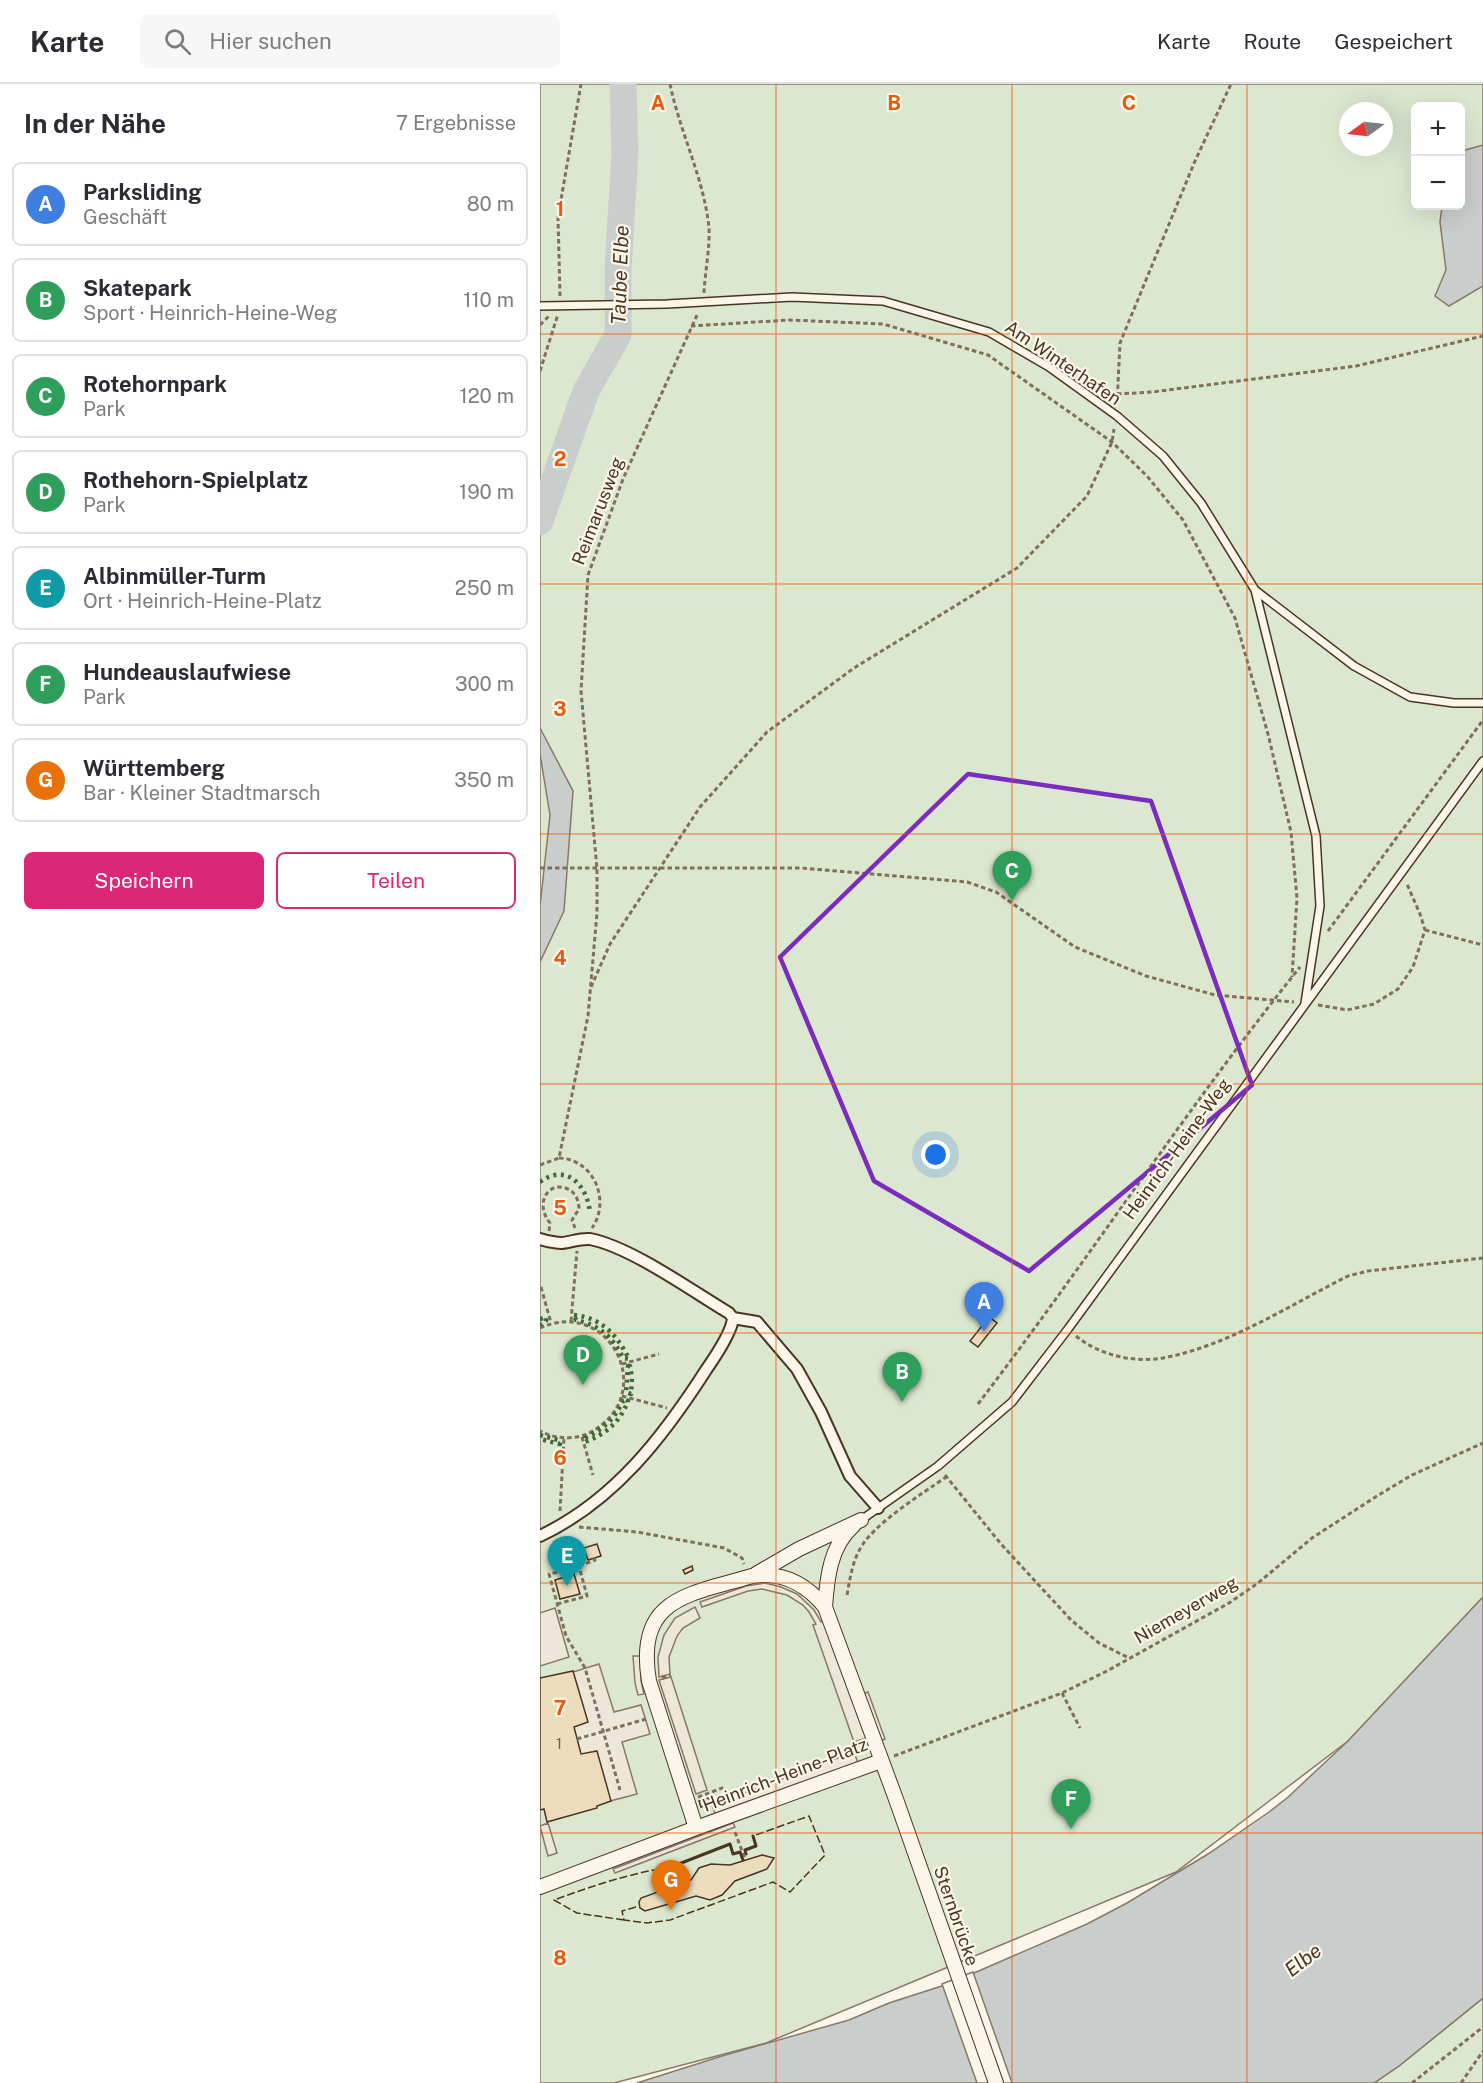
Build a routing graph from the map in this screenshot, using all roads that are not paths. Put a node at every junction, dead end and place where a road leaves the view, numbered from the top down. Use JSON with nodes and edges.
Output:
{"nodes":[{"id":1,"x":540,"y":306,"type":"edge"},
{"id":2,"x":1255,"y":590,"type":"junction"},
{"id":3,"x":1483,"y":703,"type":"edge"},
{"id":4,"x":1483,"y":760,"type":"edge"},
{"id":5,"x":1305,"y":1003,"type":"junction"},
{"id":6,"x":540,"y":1239,"type":"edge"},
{"id":7,"x":733,"y":1318,"type":"junction"},
{"id":8,"x":878,"y":1508,"type":"junction"},
{"id":9,"x":861,"y":1520,"type":"junction"},
{"id":10,"x":540,"y":1536,"type":"edge"},
{"id":11,"x":752,"y":1576,"type":"junction"},
{"id":12,"x":825,"y":1607,"type":"junction"},
{"id":13,"x":881,"y":1761,"type":"junction"},
{"id":14,"x":696,"y":1828,"type":"junction"},
{"id":15,"x":540,"y":1887,"type":"edge"},
{"id":16,"x":996,"y":2083,"type":"edge"}],
"edges":[{"from":1,"to":2,"type":"lane","name":"Am Winterhafen"},
{"from":2,"to":3,"type":"lane","name":"Am Winterhafen"},
{"from":2,"to":5,"type":"lane","name":"Am Winterhafen"},
{"from":4,"to":5,"type":"lane","name":"Heinrich-Heine-Weg"},
{"from":5,"to":8,"type":"lane","name":"Heinrich-Heine-Weg"},
{"from":6,"to":7,"type":"street"},
{"from":7,"to":8,"type":"street"},
{"from":7,"to":10,"type":"street"},
{"from":8,"to":9,"type":"lane","name":"Heinrich-Heine-Weg"},
{"from":9,"to":11,"type":"street","name":"Heinrich-Heine-Weg"},
{"from":9,"to":12,"type":"street","name":"Heinrich-Heine-Weg"},
{"from":11,"to":12,"type":"street","name":"Heinrich-Heine-Platz"},
{"from":11,"to":14,"type":"street","name":"Heinrich-Heine-Platz"},
{"from":12,"to":13,"type":"street","name":"Heinrich-Heine-Platz"},
{"from":13,"to":14,"type":"street","name":"Heinrich-Heine-Platz"},
{"from":13,"to":16,"type":"street","name":"Sternbrücke"},
{"from":14,"to":15,"type":"street"}]}
